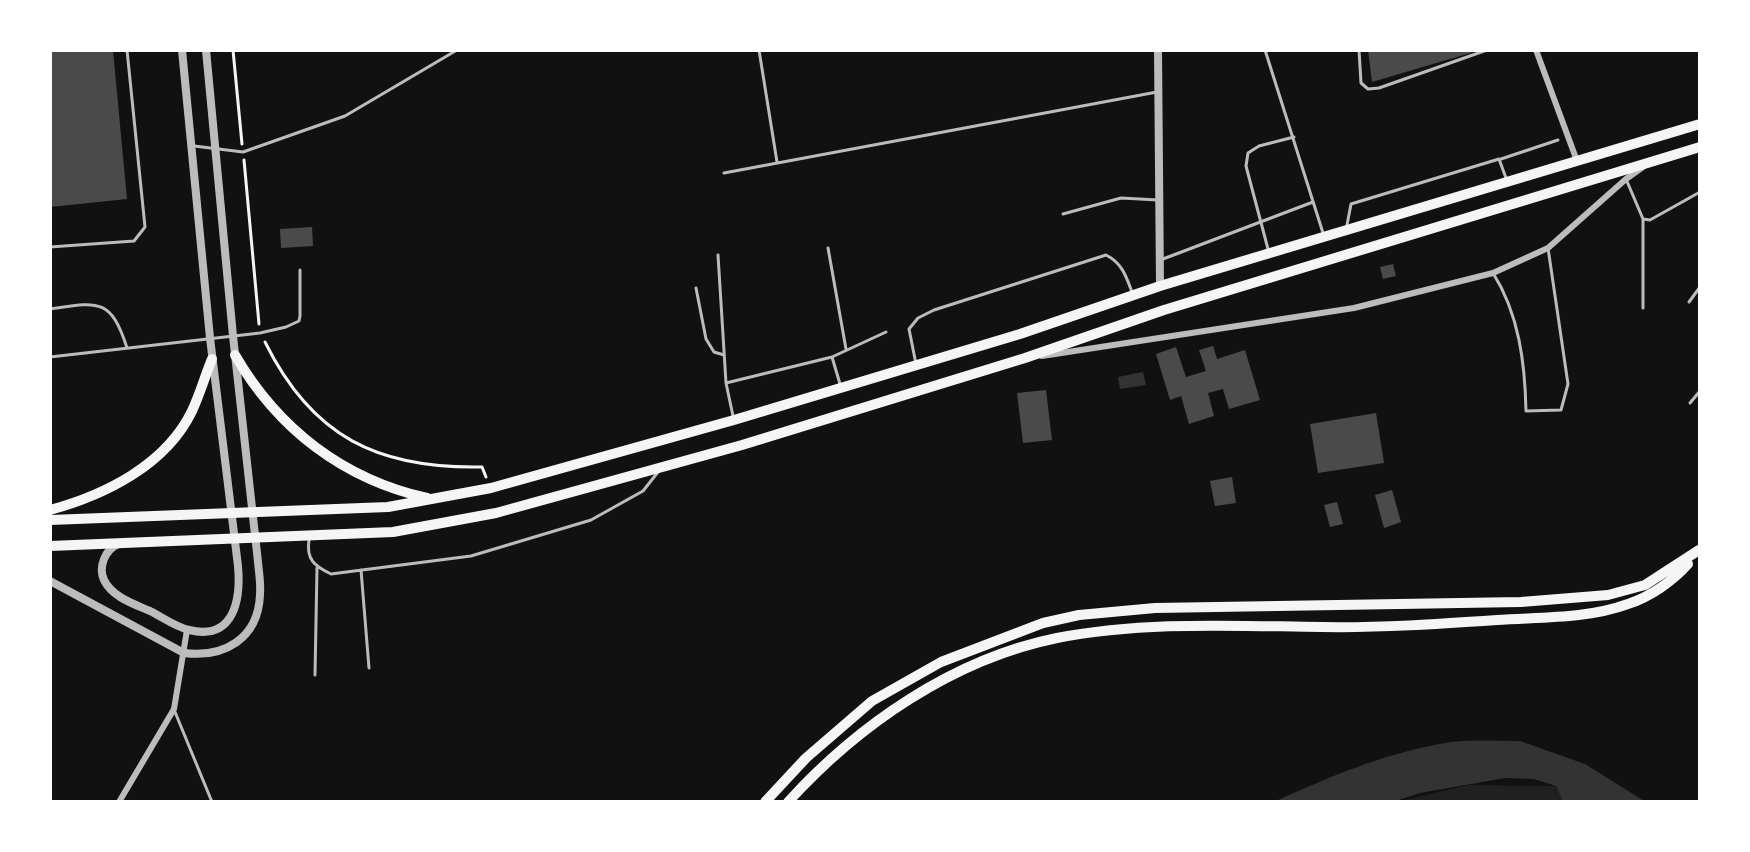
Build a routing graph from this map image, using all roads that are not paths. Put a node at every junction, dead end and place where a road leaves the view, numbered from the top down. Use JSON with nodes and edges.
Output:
{"nodes":[{"id":1,"x":127,"y":50,"type":"edge"},
{"id":2,"x":182,"y":50,"type":"edge"},
{"id":3,"x":206,"y":50,"type":"edge"},
{"id":4,"x":457,"y":50,"type":"edge"},
{"id":5,"x":759,"y":50,"type":"edge"},
{"id":6,"x":1158,"y":50,"type":"edge"},
{"id":7,"x":1265,"y":50,"type":"edge"},
{"id":8,"x":1359,"y":50,"type":"edge"},
{"id":9,"x":1487,"y":50,"type":"edge"},
{"id":10,"x":1536,"y":50,"type":"edge"},
{"id":11,"x":1157,"y":92,"type":"junction"},
{"id":12,"x":1700,"y":124,"type":"edge"},
{"id":13,"x":1294,"y":137,"type":"junction"},
{"id":14,"x":1558,"y":140,"type":"dead end"},
{"id":15,"x":190,"y":145,"type":"junction"},
{"id":16,"x":1700,"y":147,"type":"edge"},
{"id":17,"x":217,"y":150,"type":"junction"},
{"id":18,"x":1499,"y":159,"type":"junction"},
{"id":19,"x":1577,"y":161,"type":"junction"},
{"id":20,"x":777,"y":162,"type":"junction"},
{"id":21,"x":1650,"y":162,"type":"junction"},
{"id":22,"x":724,"y":173,"type":"dead end"},
{"id":23,"x":1626,"y":179,"type":"junction"},
{"id":24,"x":1507,"y":182,"type":"junction"},
{"id":25,"x":1700,"y":192,"type":"edge"},
{"id":26,"x":1158,"y":200,"type":"junction"},
{"id":27,"x":1313,"y":202,"type":"junction"},
{"id":28,"x":1063,"y":214,"type":"dead end"},
{"id":29,"x":1643,"y":219,"type":"junction"},
{"id":30,"x":1260,"y":223,"type":"junction"},
{"id":31,"x":1347,"y":230,"type":"junction"},
{"id":32,"x":1325,"y":237,"type":"junction"},
{"id":33,"x":50,"y":247,"type":"edge"},
{"id":34,"x":828,"y":248,"type":"dead end"},
{"id":35,"x":1548,"y":248,"type":"junction"},
{"id":36,"x":1270,"y":253,"type":"junction"},
{"id":37,"x":718,"y":255,"type":"dead end"},
{"id":38,"x":1160,"y":260,"type":"junction"},
{"id":39,"x":300,"y":270,"type":"dead end"},
{"id":40,"x":1493,"y":273,"type":"junction"},
{"id":41,"x":1160,"y":286,"type":"junction"},
{"id":42,"x":1700,"y":287,"type":"edge"},
{"id":43,"x":696,"y":288,"type":"dead end"},
{"id":44,"x":1133,"y":295,"type":"junction"},
{"id":45,"x":1689,"y":302,"type":"dead end"},
{"id":46,"x":1643,"y":308,"type":"dead end"},
{"id":47,"x":50,"y":309,"type":"edge"},
{"id":48,"x":886,"y":332,"type":"dead end"},
{"id":49,"x":233,"y":336,"type":"junction"},
{"id":50,"x":210,"y":338,"type":"junction"},
{"id":51,"x":127,"y":348,"type":"junction"},
{"id":52,"x":846,"y":349,"type":"junction"},
{"id":53,"x":235,"y":355,"type":"junction"},
{"id":54,"x":724,"y":355,"type":"junction"},
{"id":55,"x":50,"y":357,"type":"edge"},
{"id":56,"x":832,"y":357,"type":"junction"},
{"id":57,"x":1025,"y":358,"type":"junction"},
{"id":58,"x":212,"y":359,"type":"junction"},
{"id":59,"x":916,"y":365,"type":"junction"},
{"id":60,"x":726,"y":383,"type":"junction"},
{"id":61,"x":842,"y":387,"type":"junction"},
{"id":62,"x":1700,"y":391,"type":"edge"},
{"id":63,"x":1690,"y":403,"type":"dead end"},
{"id":64,"x":734,"y":420,"type":"junction"},
{"id":65,"x":660,"y":468,"type":"junction"},
{"id":66,"x":433,"y":499,"type":"junction"},
{"id":67,"x":50,"y":510,"type":"edge"},
{"id":68,"x":50,"y":520,"type":"edge"},
{"id":69,"x":310,"y":536,"type":"junction"},
{"id":70,"x":123,"y":542,"type":"junction"},
{"id":71,"x":50,"y":546,"type":"edge"},
{"id":72,"x":1700,"y":550,"type":"edge"},
{"id":73,"x":317,"y":568,"type":"junction"},
{"id":74,"x":361,"y":570,"type":"junction"},
{"id":75,"x":50,"y":581,"type":"edge"},
{"id":76,"x":187,"y":630,"type":"junction"},
{"id":77,"x":184,"y":653,"type":"junction"},
{"id":78,"x":369,"y":668,"type":"dead end"},
{"id":79,"x":315,"y":675,"type":"dead end"},
{"id":80,"x":174,"y":709,"type":"junction"},
{"id":81,"x":119,"y":802,"type":"edge"},
{"id":82,"x":212,"y":802,"type":"edge"},
{"id":83,"x":765,"y":802,"type":"edge"},
{"id":84,"x":788,"y":802,"type":"edge"}],
"edges":[{"from":1,"to":33,"type":"lane"},
{"from":2,"to":15,"type":"street"},
{"from":3,"to":17,"type":"street"},
{"from":4,"to":17,"type":"lane"},
{"from":5,"to":20,"type":"lane"},
{"from":6,"to":11,"type":"street"},
{"from":7,"to":13,"type":"lane"},
{"from":8,"to":9,"type":"lane"},
{"from":10,"to":19,"type":"street"},
{"from":11,"to":20,"type":"lane"},
{"from":11,"to":26,"type":"street"},
{"from":12,"to":19,"type":"main road"},
{"from":13,"to":27,"type":"lane"},
{"from":13,"to":30,"type":"lane"},
{"from":14,"to":18,"type":"lane"},
{"from":15,"to":17,"type":"lane"},
{"from":15,"to":50,"type":"street"},
{"from":16,"to":21,"type":"main road"},
{"from":17,"to":49,"type":"street"},
{"from":18,"to":24,"type":"lane"},
{"from":18,"to":31,"type":"lane"},
{"from":19,"to":24,"type":"main road"},
{"from":20,"to":22,"type":"lane"},
{"from":21,"to":23,"type":"street"},
{"from":21,"to":57,"type":"main road"},
{"from":23,"to":29,"type":"lane"},
{"from":23,"to":35,"type":"street"},
{"from":24,"to":31,"type":"main road"},
{"from":25,"to":29,"type":"lane"},
{"from":26,"to":28,"type":"lane"},
{"from":26,"to":38,"type":"street"},
{"from":27,"to":30,"type":"lane"},
{"from":27,"to":32,"type":"lane"},
{"from":29,"to":46,"type":"lane"},
{"from":30,"to":36,"type":"lane"},
{"from":30,"to":38,"type":"lane"},
{"from":31,"to":32,"type":"main road"},
{"from":32,"to":36,"type":"main road"},
{"from":34,"to":52,"type":"lane"},
{"from":35,"to":40,"type":"street"},
{"from":35,"to":40,"type":"lane"},
{"from":36,"to":41,"type":"main road"},
{"from":37,"to":54,"type":"lane"},
{"from":38,"to":41,"type":"street"},
{"from":39,"to":49,"type":"lane"},
{"from":40,"to":57,"type":"street"},
{"from":41,"to":44,"type":"main road"},
{"from":42,"to":45,"type":"lane"},
{"from":43,"to":54,"type":"lane"},
{"from":44,"to":59,"type":"main road"},
{"from":44,"to":59,"type":"lane"},
{"from":47,"to":51,"type":"lane"},
{"from":48,"to":52,"type":"lane"},
{"from":49,"to":50,"type":"lane"},
{"from":49,"to":53,"type":"street"},
{"from":50,"to":51,"type":"lane"},
{"from":50,"to":58,"type":"street"},
{"from":51,"to":55,"type":"lane"},
{"from":52,"to":56,"type":"lane"},
{"from":53,"to":66,"type":"main road"},
{"from":53,"to":77,"type":"street"},
{"from":54,"to":60,"type":"lane"},
{"from":56,"to":60,"type":"lane"},
{"from":56,"to":61,"type":"lane"},
{"from":57,"to":65,"type":"main road"},
{"from":58,"to":67,"type":"main road"},
{"from":58,"to":76,"type":"street"},
{"from":59,"to":61,"type":"main road"},
{"from":60,"to":64,"type":"lane"},
{"from":61,"to":64,"type":"main road"},
{"from":62,"to":63,"type":"lane"},
{"from":64,"to":66,"type":"main road"},
{"from":65,"to":69,"type":"main road"},
{"from":65,"to":74,"type":"lane"},
{"from":66,"to":68,"type":"main road"},
{"from":69,"to":70,"type":"main road"},
{"from":69,"to":73,"type":"lane"},
{"from":70,"to":71,"type":"main road"},
{"from":70,"to":76,"type":"street"},
{"from":72,"to":83,"type":"main road"},
{"from":72,"to":84,"type":"main road"},
{"from":73,"to":74,"type":"lane"},
{"from":73,"to":79,"type":"lane"},
{"from":74,"to":78,"type":"lane"},
{"from":75,"to":77,"type":"street"},
{"from":76,"to":77,"type":"street"},
{"from":77,"to":80,"type":"street"},
{"from":80,"to":81,"type":"street"},
{"from":80,"to":82,"type":"lane"}]}
